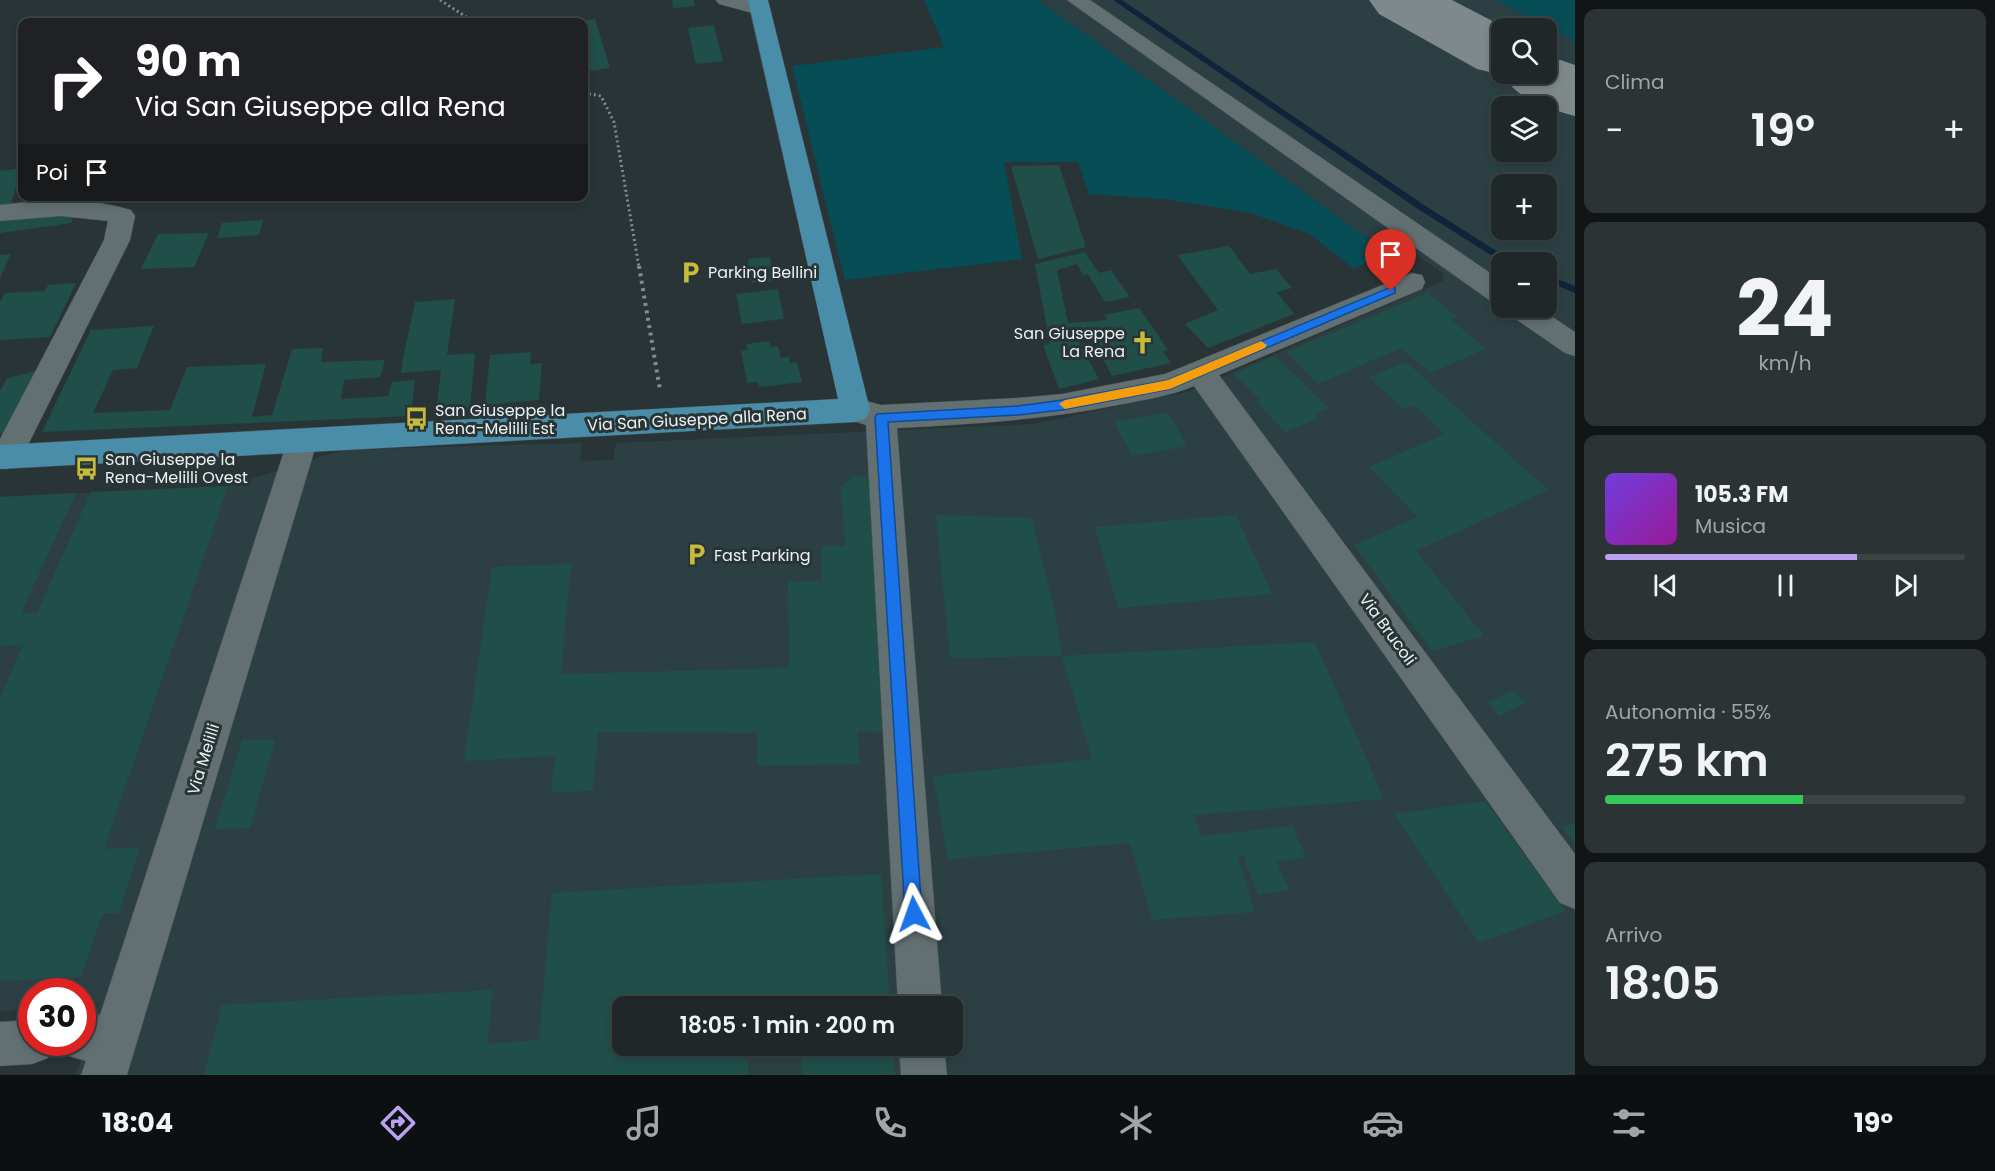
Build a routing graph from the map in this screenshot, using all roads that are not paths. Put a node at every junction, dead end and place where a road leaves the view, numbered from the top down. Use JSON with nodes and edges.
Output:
{"nodes":[{"id":1,"x":726,"y":0,"type":"edge"},
{"id":2,"x":1077,"y":0,"type":"edge"},
{"id":3,"x":759,"y":5,"type":"edge"},
{"id":4,"x":0,"y":213,"type":"edge"},
{"id":5,"x":1412,"y":282,"type":"dead end"},
{"id":6,"x":1491,"y":287,"type":"edge"},
{"id":7,"x":1534,"y":318,"type":"edge"},
{"id":8,"x":1575,"y":346,"type":"edge"},
{"id":9,"x":1199,"y":371,"type":"junction"},
{"id":10,"x":868,"y":413,"type":"junction"},
{"id":11,"x":302,"y":442,"type":"junction"},
{"id":12,"x":3,"y":457,"type":"edge"},
{"id":13,"x":1575,"y":888,"type":"edge"},
{"id":14,"x":919,"y":996,"type":"edge"},
{"id":15,"x":18,"y":1043,"type":"edge"},
{"id":16,"x":0,"y":1044,"type":"edge"},
{"id":17,"x":101,"y":1050,"type":"edge"},
{"id":18,"x":923,"y":1056,"type":"edge"},
{"id":19,"x":924,"y":1075,"type":"edge"}],
"edges":[{"from":1,"to":3,"type":"street"},
{"from":2,"to":6,"type":"street"},
{"from":3,"to":10,"type":"main road"},
{"from":4,"to":12,"type":"street"},
{"from":5,"to":9,"type":"street","name":"Via San Giuseppe alla Rena"},
{"from":7,"to":8,"type":"street"},
{"from":9,"to":10,"type":"street","name":"Via San Giuseppe alla Rena"},
{"from":9,"to":13,"type":"street","name":"Via Brucoli"},
{"from":10,"to":11,"type":"main road","name":"Via San Giuseppe alla Rena"},
{"from":10,"to":14,"type":"street"},
{"from":11,"to":12,"type":"main road","name":"Via San Giuseppe alla Rena"},
{"from":11,"to":17,"type":"street","name":"Via Melilli"},
{"from":15,"to":16,"type":"street"},
{"from":18,"to":19,"type":"street"}]}
